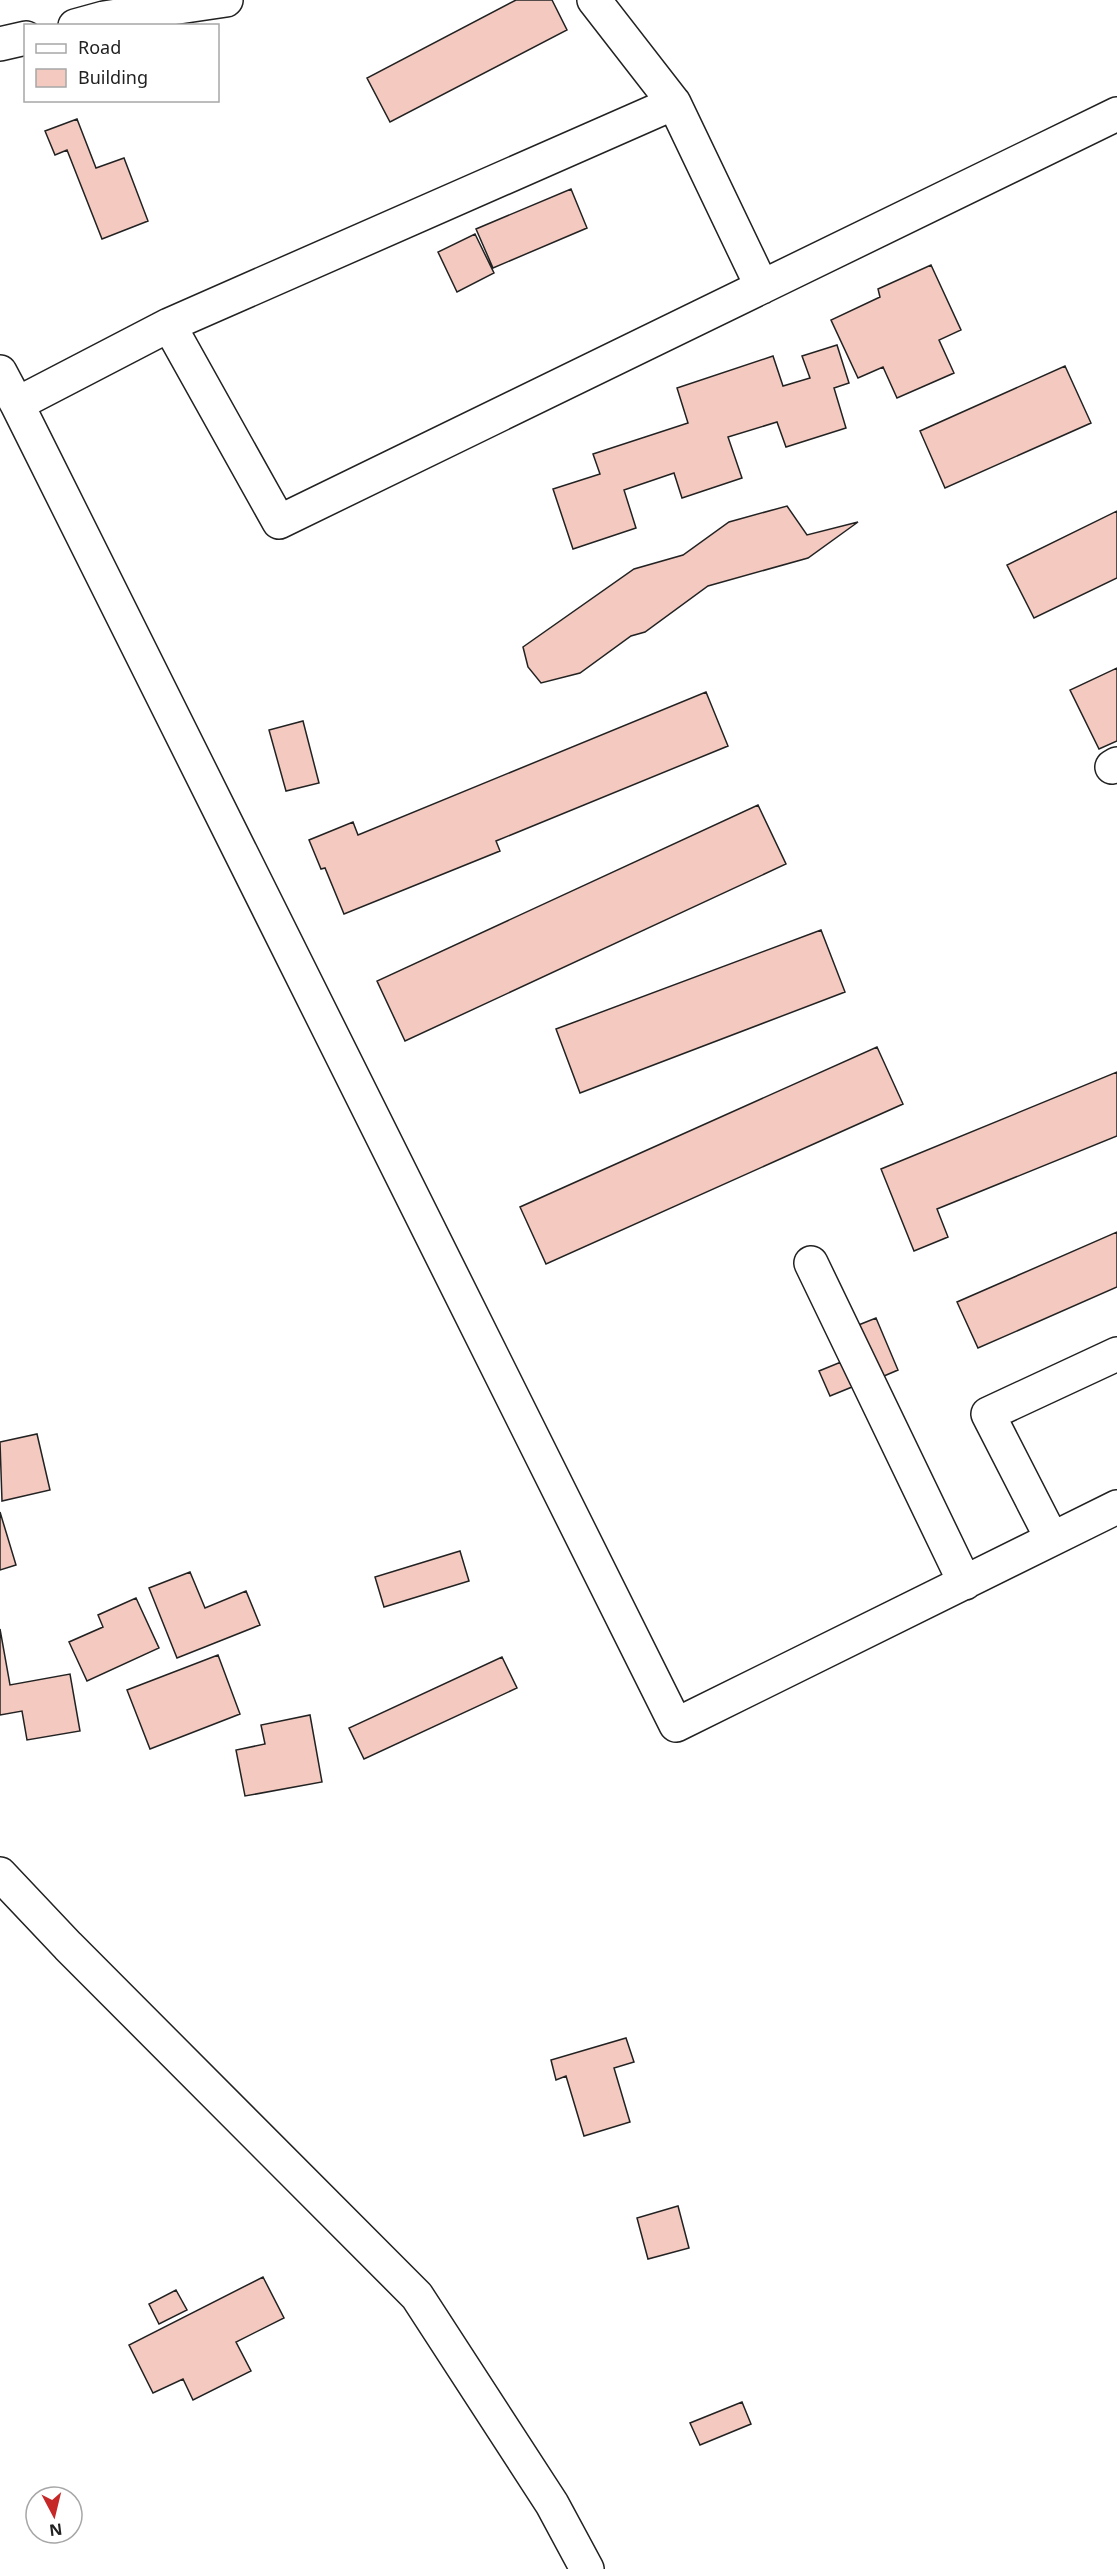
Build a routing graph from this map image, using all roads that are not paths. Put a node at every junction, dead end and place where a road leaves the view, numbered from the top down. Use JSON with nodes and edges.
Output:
{"nodes":[{"id":1,"x":226,"y":0,"type":"edge"},
{"id":2,"x":594,"y":0,"type":"edge"},
{"id":3,"x":82,"y":24,"type":"edge"},
{"id":4,"x":24,"y":38,"type":"edge"},
{"id":5,"x":0,"y":44,"type":"edge"},
{"id":6,"x":674,"y":103,"type":"junction"},
{"id":7,"x":1117,"y":114,"type":"edge"},
{"id":8,"x":762,"y":287,"type":"junction"},
{"id":9,"x":169,"y":325,"type":"junction"},
{"id":10,"x":0,"y":372,"type":"edge"},
{"id":11,"x":17,"y":404,"type":"junction"},
{"id":12,"x":811,"y":1263,"type":"dead end"},
{"id":13,"x":1117,"y":1354,"type":"edge"},
{"id":14,"x":1117,"y":1507,"type":"edge"},
{"id":15,"x":1052,"y":1539,"type":"junction"},
{"id":16,"x":965,"y":1583,"type":"junction"},
{"id":17,"x":6,"y":1891,"type":"edge"},
{"id":18,"x":587,"y":2569,"type":"edge"}],
"edges":[{"from":1,"to":3,"type":"street"},
{"from":2,"to":6,"type":"street"},
{"from":4,"to":5,"type":"street"},
{"from":6,"to":8,"type":"street"},
{"from":6,"to":9,"type":"street"},
{"from":7,"to":8,"type":"street"},
{"from":8,"to":9,"type":"street"},
{"from":9,"to":11,"type":"street"},
{"from":10,"to":11,"type":"street"},
{"from":11,"to":16,"type":"street"},
{"from":12,"to":16,"type":"street"},
{"from":13,"to":15,"type":"street"},
{"from":14,"to":15,"type":"street"},
{"from":15,"to":16,"type":"street"},
{"from":17,"to":18,"type":"street"}]}
